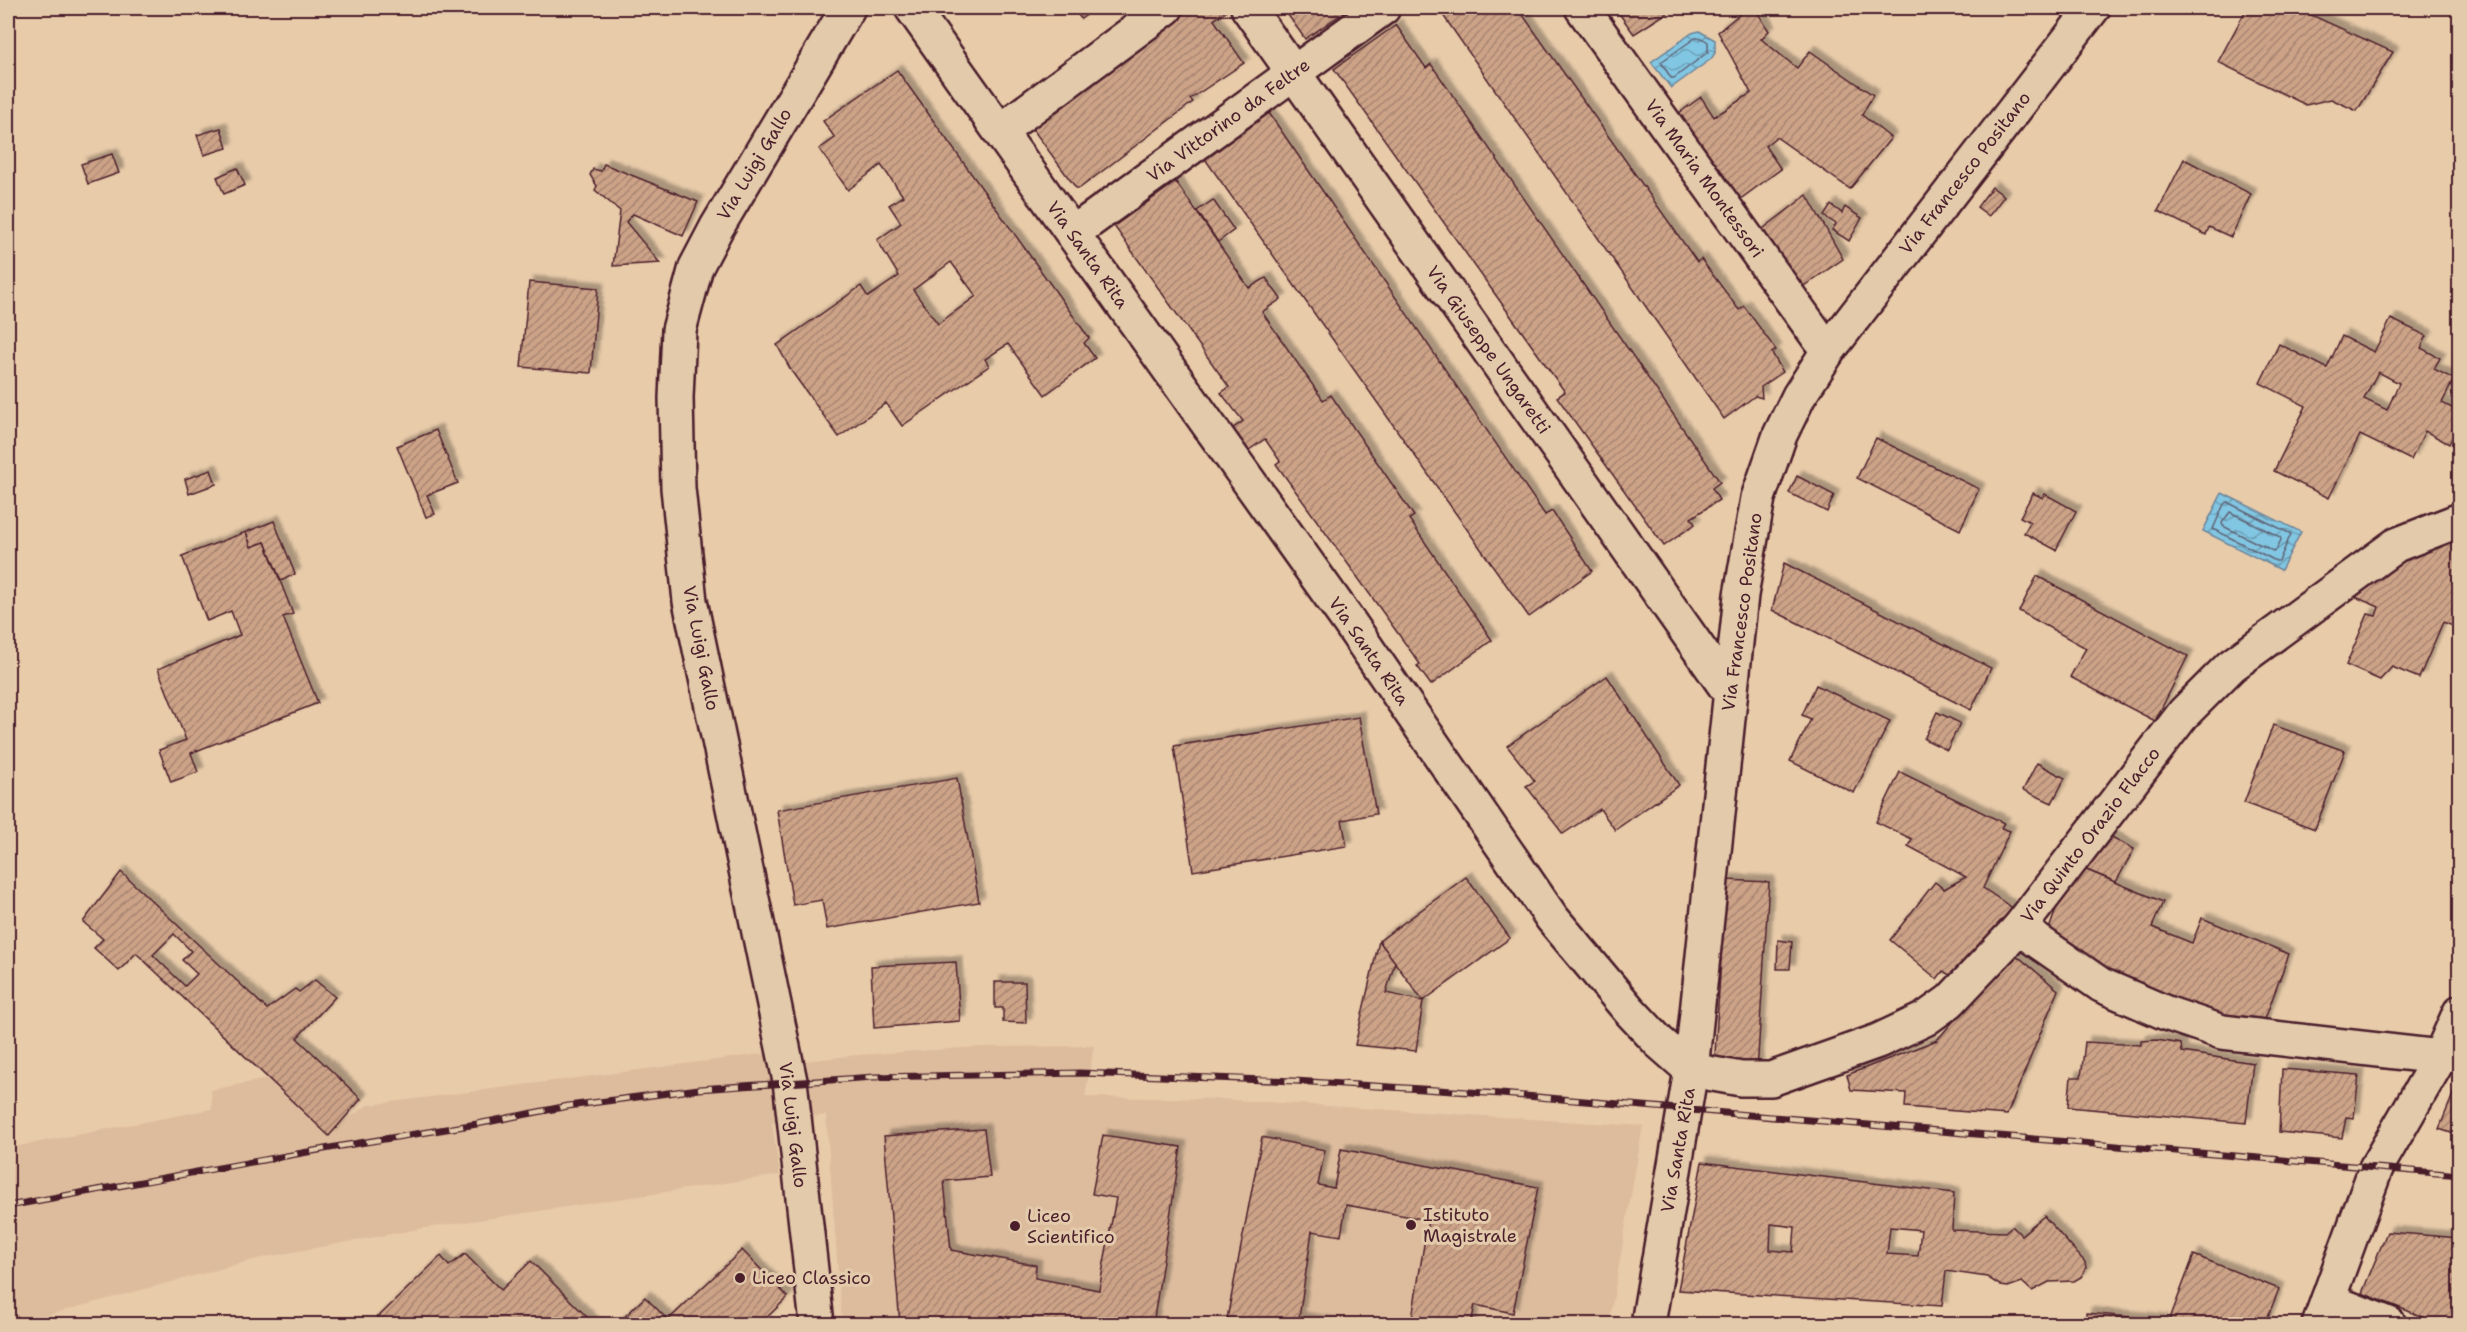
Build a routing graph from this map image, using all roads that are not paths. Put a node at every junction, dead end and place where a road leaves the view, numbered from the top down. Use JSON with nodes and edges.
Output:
{"nodes":[{"id":1,"x":848,"y":8,"type":"edge"},
{"id":2,"x":912,"y":8,"type":"edge"},
{"id":3,"x":1166,"y":8,"type":"edge"},
{"id":4,"x":1248,"y":8,"type":"edge"},
{"id":5,"x":1383,"y":8,"type":"edge"},
{"id":6,"x":1582,"y":8,"type":"edge"},
{"id":7,"x":2093,"y":8,"type":"edge"},
{"id":8,"x":1294,"y":73,"type":"junction"},
{"id":9,"x":1000,"y":131,"type":"junction"},
{"id":10,"x":1073,"y":233,"type":"junction"},
{"id":11,"x":1828,"y":351,"type":"junction"},
{"id":12,"x":2460,"y":520,"type":"edge"},
{"id":13,"x":1730,"y":693,"type":"junction"},
{"id":14,"x":2019,"y":928,"type":"junction"},
{"id":15,"x":2460,"y":1012,"type":"edge"},
{"id":16,"x":2440,"y":1057,"type":"junction"},
{"id":17,"x":1692,"y":1070,"type":"junction"},
{"id":18,"x":2323,"y":1312,"type":"edge"},
{"id":19,"x":814,"y":1322,"type":"edge"},
{"id":20,"x":1648,"y":1324,"type":"edge"},
{"id":21,"x":2389,"y":1324,"type":"edge"}],
"edges":[{"from":1,"to":19,"type":"street","name":"Via Luigi Gallo"},
{"from":2,"to":9,"type":"street","name":"Via Santa Rita"},
{"from":3,"to":9,"type":"street"},
{"from":4,"to":8,"type":"street","name":"Via Giuseppe Ungaretti"},
{"from":5,"to":8,"type":"street","name":"Via Vittorino da Feltre"},
{"from":6,"to":11,"type":"street","name":"Via Maria Montessori"},
{"from":7,"to":11,"type":"street","name":"Via Francesco Positano"},
{"from":8,"to":10,"type":"street","name":"Via Vittorino da Feltre"},
{"from":8,"to":13,"type":"street","name":"Via Giuseppe Ungaretti"},
{"from":9,"to":10,"type":"street","name":"Via Santa Rita"},
{"from":10,"to":17,"type":"street","name":"Via Santa Rita"},
{"from":11,"to":13,"type":"street","name":"Via Francesco Positano"},
{"from":12,"to":14,"type":"street","name":"Via Quinto Orazio Flacco"},
{"from":13,"to":17,"type":"street","name":"Via Francesco Positano"},
{"from":14,"to":16,"type":"street"},
{"from":14,"to":17,"type":"street","name":"Via Quinto Orazio Flacco"},
{"from":15,"to":16,"type":"street"},
{"from":16,"to":18,"type":"street"},
{"from":17,"to":20,"type":"street","name":"Via Santa Rita"},
{"from":18,"to":21,"type":"street"}]}
